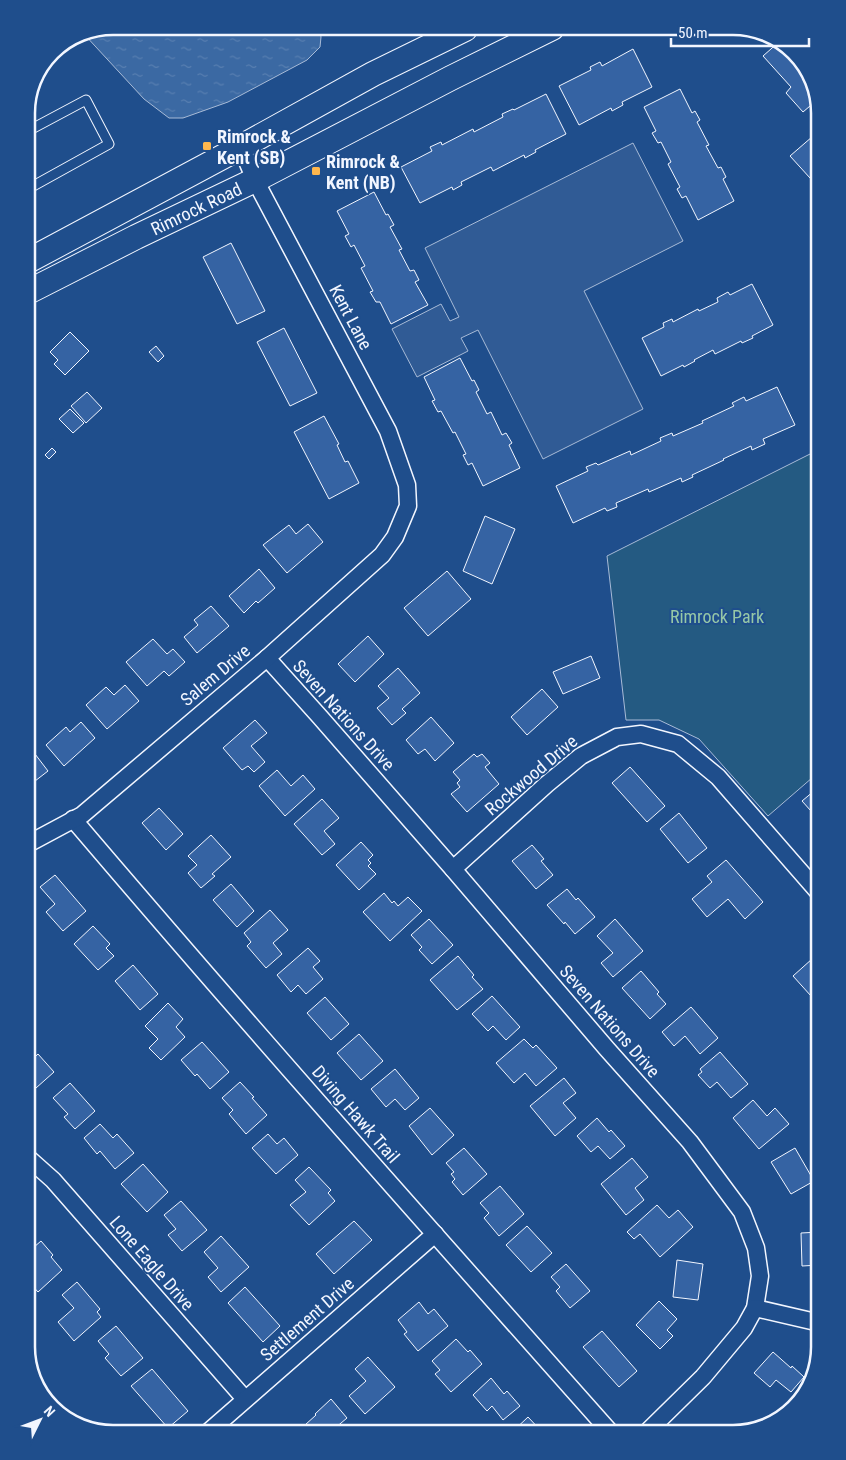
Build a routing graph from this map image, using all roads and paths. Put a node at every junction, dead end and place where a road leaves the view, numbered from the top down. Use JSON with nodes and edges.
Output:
{"nodes":[{"id":1,"x":453,"y":35,"type":"edge"},
{"id":2,"x":538,"y":35,"type":"edge"},
{"id":3,"x":35,"y":127,"type":"edge"},
{"id":4,"x":241,"y":147,"type":"junction"},
{"id":5,"x":255,"y":180,"type":"junction"},
{"id":6,"x":35,"y":185,"type":"edge"},
{"id":7,"x":35,"y":257,"type":"edge"},
{"id":8,"x":35,"y":288,"type":"edge"},
{"id":9,"x":406,"y":511,"type":"joint"},
{"id":10,"x":267,"y":658,"type":"junction"},
{"id":11,"x":73,"y":819,"type":"junction"},
{"id":12,"x":35,"y":840,"type":"edge"},
{"id":13,"x":453,"y":869,"type":"junction"},
{"id":14,"x":811,"y":884,"type":"edge"},
{"id":15,"x":35,"y":1164,"type":"edge"},
{"id":16,"x":435,"y":1234,"type":"junction"},
{"id":17,"x":755,"y":1308,"type":"junction"},
{"id":18,"x":811,"y":1321,"type":"edge"},
{"id":19,"x":245,"y":1399,"type":"junction"},
{"id":20,"x":216,"y":1425,"type":"edge"},
{"id":21,"x":604,"y":1425,"type":"edge"},
{"id":22,"x":654,"y":1425,"type":"edge"}],
"edges":[{"from":1,"to":4,"type":"main road","name":"Rimrock Road"},
{"from":2,"to":5,"type":"main road","name":"Rimrock Road"},
{"from":3,"to":6,"type":"lane"},
{"from":4,"to":5,"type":"street","name":"Kent Lane"},
{"from":4,"to":7,"type":"main road","name":"Rimrock Road"},
{"from":5,"to":8,"type":"main road","name":"Rimrock Road"},
{"from":5,"to":9,"type":"street","name":"Kent Lane"},
{"from":9,"to":10,"type":"street","name":"Salem Drive"},
{"from":10,"to":11,"type":"street","name":"Salem Drive"},
{"from":10,"to":13,"type":"street","name":"Seven Nations Drive"},
{"from":11,"to":12,"type":"street","name":"Salem Drive"},
{"from":11,"to":16,"type":"street","name":"Diving Hawk Trail"},
{"from":13,"to":14,"type":"street","name":"Rockwood Drive"},
{"from":13,"to":17,"type":"street","name":"Seven Nations Drive"},
{"from":15,"to":19,"type":"street","name":"Lone Eagle Drive"},
{"from":16,"to":19,"type":"street","name":"Settlement Drive"},
{"from":16,"to":21,"type":"street","name":"Diving Hawk Trail"},
{"from":17,"to":18,"type":"street"},
{"from":17,"to":22,"type":"street","name":"Seven Nations Drive"},
{"from":19,"to":20,"type":"street","name":"Settlement Drive"}]}
